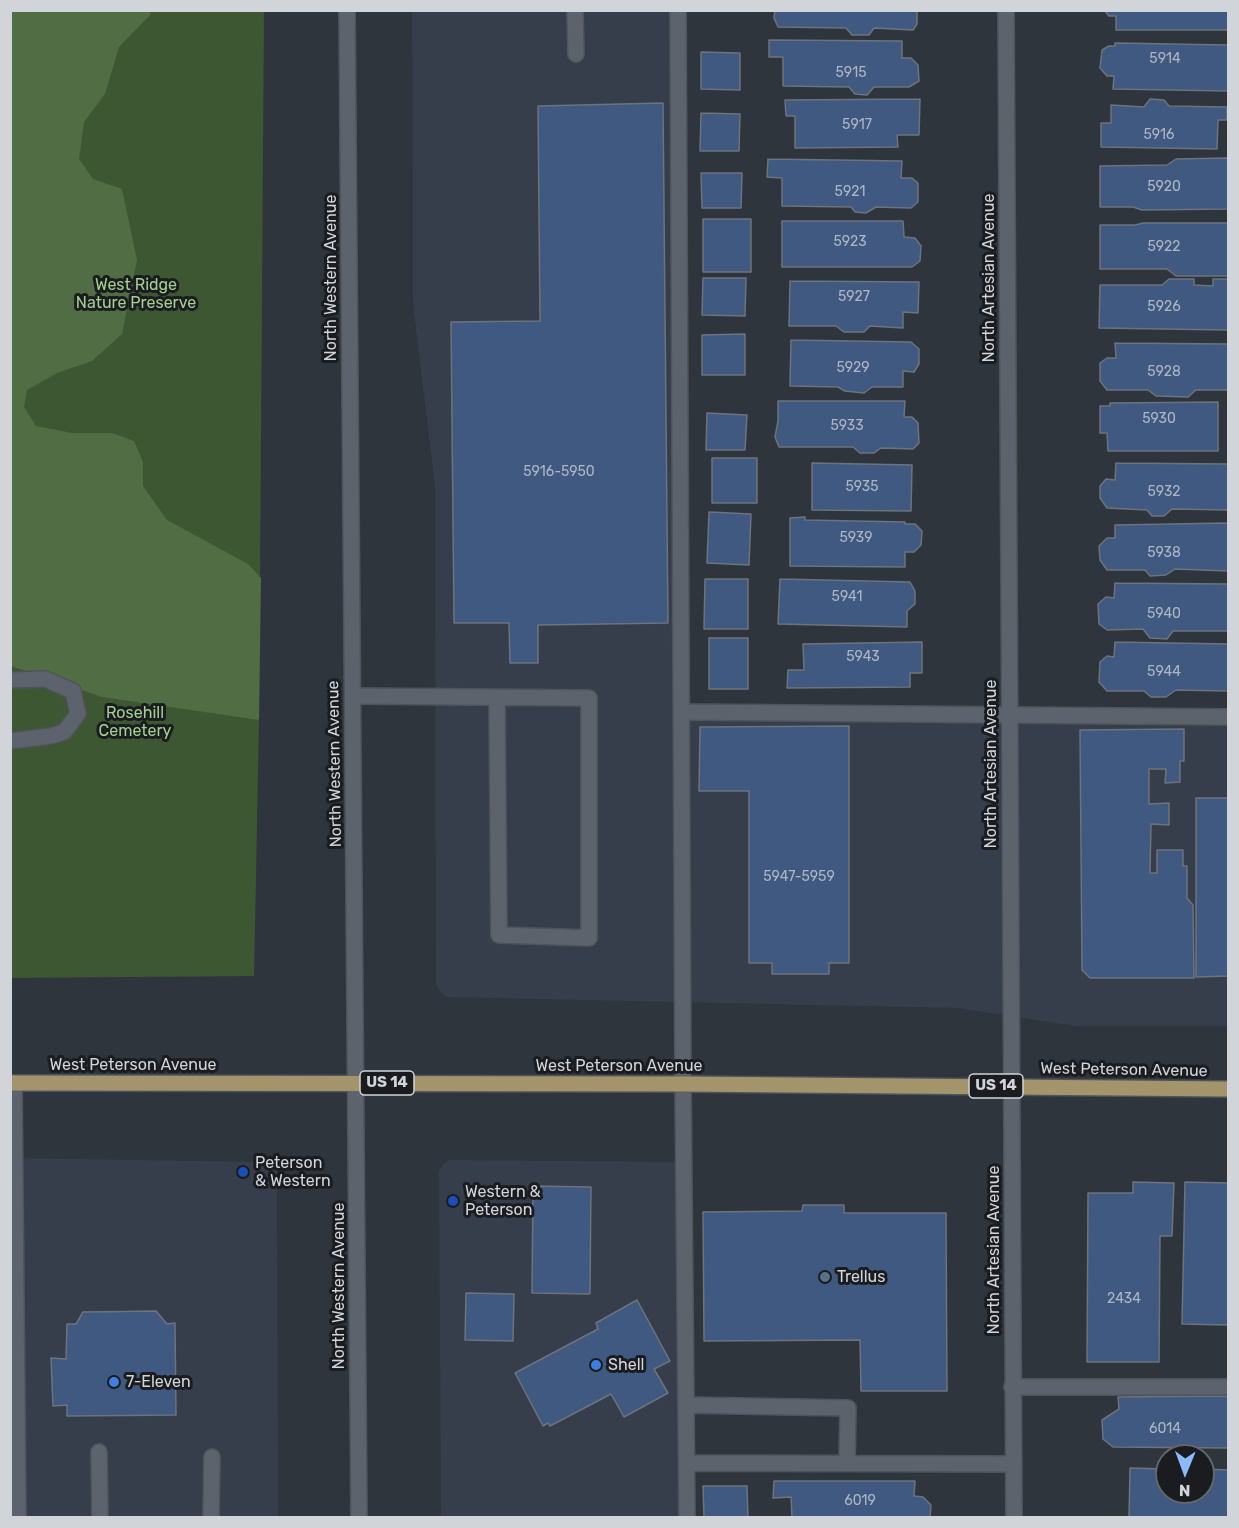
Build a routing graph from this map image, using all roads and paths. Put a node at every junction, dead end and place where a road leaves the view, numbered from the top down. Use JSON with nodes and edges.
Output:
{"nodes":[{"id":1,"x":347,"y":10,"type":"edge"},
{"id":2,"x":575,"y":10,"type":"edge"},
{"id":3,"x":678,"y":10,"type":"edge"},
{"id":4,"x":1006,"y":10,"type":"edge"},
{"id":5,"x":576,"y":54,"type":"dead end"},
{"id":6,"x":10,"y":680,"type":"edge"},
{"id":7,"x":353,"y":696,"type":"junction"},
{"id":8,"x":497,"y":698,"type":"junction"},
{"id":9,"x":681,"y":712,"type":"junction"},
{"id":10,"x":1009,"y":715,"type":"junction"},
{"id":11,"x":1228,"y":717,"type":"edge"},
{"id":12,"x":10,"y":741,"type":"edge"},
{"id":13,"x":356,"y":1082,"type":"junction"},
{"id":14,"x":12,"y":1083,"type":"edge"},
{"id":15,"x":683,"y":1084,"type":"junction"},
{"id":16,"x":1011,"y":1086,"type":"junction"},
{"id":17,"x":1228,"y":1089,"type":"edge"},
{"id":18,"x":14,"y":1377,"type":"edge"},
{"id":19,"x":1012,"y":1387,"type":"junction"},
{"id":20,"x":1228,"y":1388,"type":"edge"},
{"id":21,"x":686,"y":1405,"type":"junction"},
{"id":22,"x":99,"y":1452,"type":"dead end"},
{"id":23,"x":212,"y":1457,"type":"dead end"},
{"id":24,"x":687,"y":1463,"type":"junction"},
{"id":25,"x":847,"y":1463,"type":"junction"},
{"id":26,"x":1013,"y":1464,"type":"junction"},
{"id":27,"x":18,"y":1518,"type":"edge"},
{"id":28,"x":100,"y":1518,"type":"edge"},
{"id":29,"x":211,"y":1518,"type":"edge"},
{"id":30,"x":359,"y":1518,"type":"edge"},
{"id":31,"x":687,"y":1518,"type":"edge"},
{"id":32,"x":1014,"y":1518,"type":"edge"}],
"edges":[{"from":1,"to":7,"type":"street","name":"North Western Avenue"},
{"from":2,"to":5,"type":"street"},
{"from":3,"to":9,"type":"street"},
{"from":4,"to":10,"type":"street","name":"North Artesian Avenue"},
{"from":6,"to":12,"type":"street"},
{"from":7,"to":8,"type":"street"},
{"from":7,"to":13,"type":"street","name":"North Western Avenue"},
{"from":8,"to":8,"type":"street"},
{"from":9,"to":10,"type":"street"},
{"from":9,"to":15,"type":"street"},
{"from":10,"to":11,"type":"street"},
{"from":10,"to":16,"type":"street","name":"North Artesian Avenue"},
{"from":13,"to":14,"type":"main road","name":"West Peterson Avenue","number":"US 14"},
{"from":13,"to":15,"type":"main road","name":"West Peterson Avenue","number":"US 14"},
{"from":13,"to":30,"type":"street","name":"North Western Avenue"},
{"from":14,"to":18,"type":"street"},
{"from":15,"to":16,"type":"main road","name":"West Peterson Avenue","number":"US 14"},
{"from":15,"to":21,"type":"street"},
{"from":16,"to":17,"type":"main road","name":"West Peterson Avenue","number":"US 14"},
{"from":16,"to":19,"type":"street","name":"North Artesian Avenue"},
{"from":18,"to":27,"type":"street"},
{"from":19,"to":20,"type":"street"},
{"from":19,"to":26,"type":"street","name":"North Artesian Avenue"},
{"from":21,"to":24,"type":"street"},
{"from":21,"to":25,"type":"street"},
{"from":22,"to":28,"type":"street"},
{"from":23,"to":29,"type":"street"},
{"from":24,"to":25,"type":"street"},
{"from":24,"to":31,"type":"street"},
{"from":25,"to":26,"type":"street"},
{"from":26,"to":32,"type":"street","name":"North Artesian Avenue"}]}
